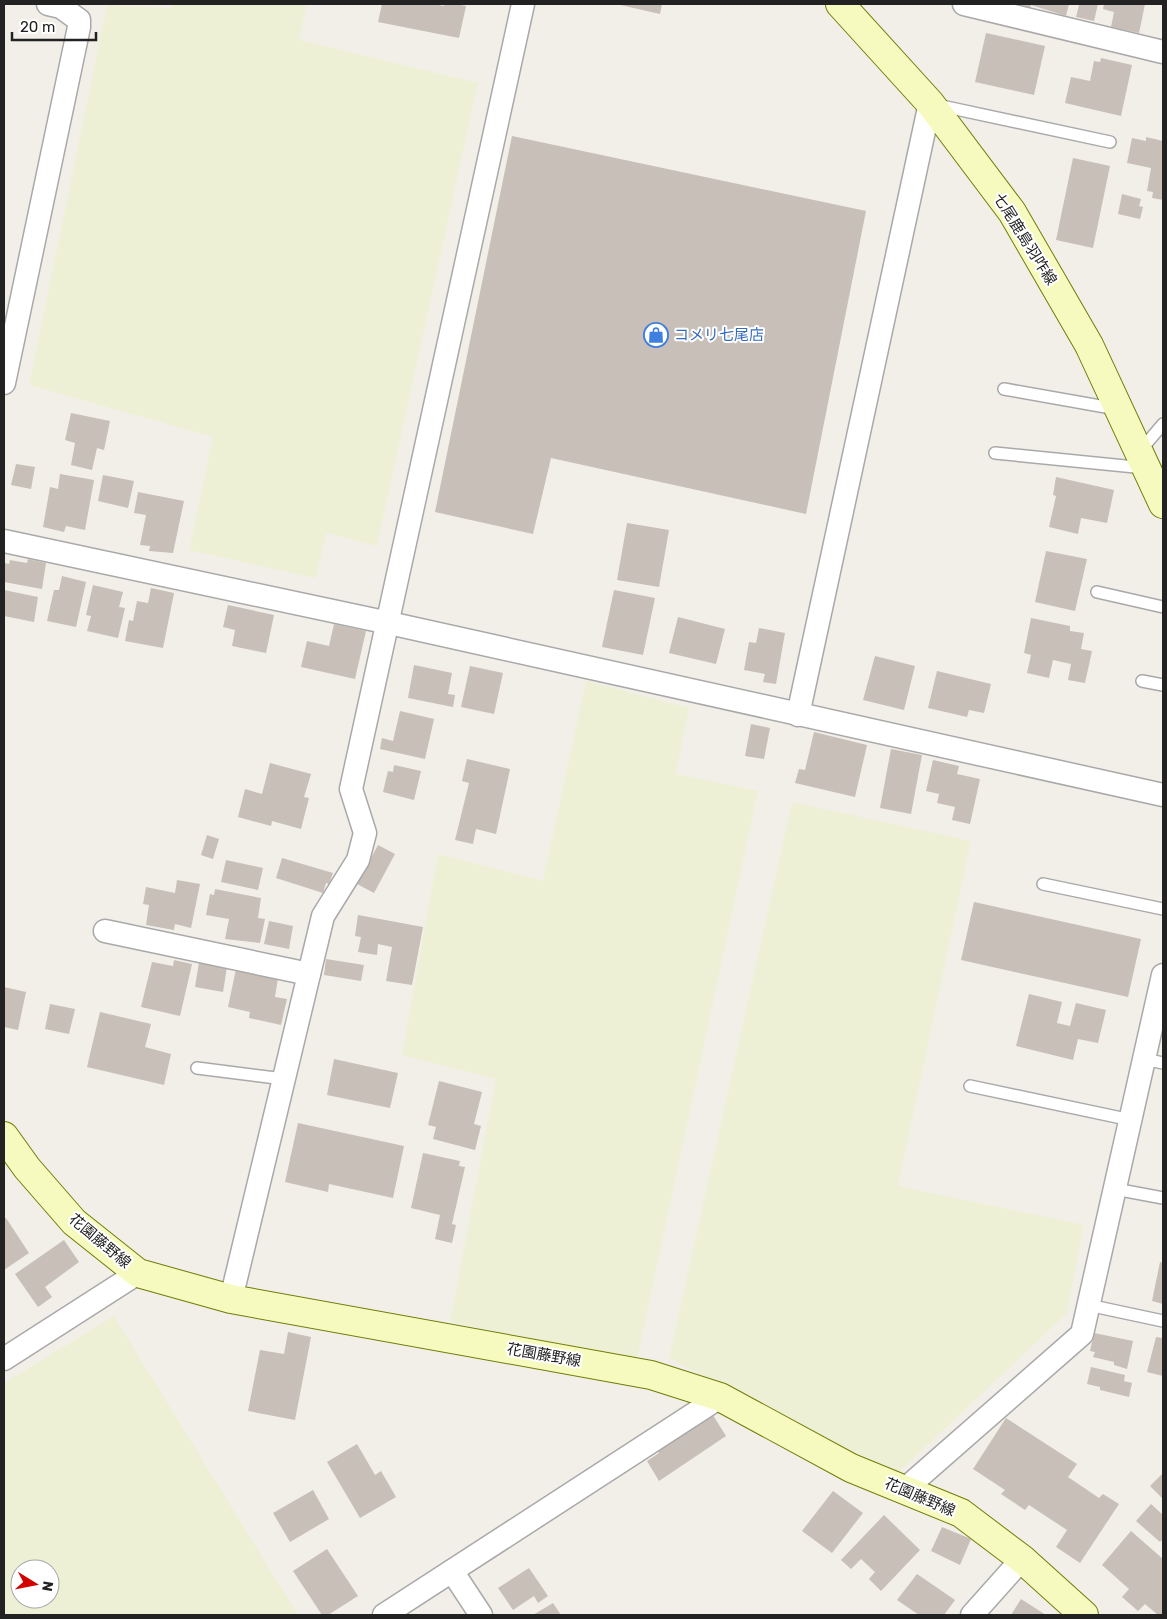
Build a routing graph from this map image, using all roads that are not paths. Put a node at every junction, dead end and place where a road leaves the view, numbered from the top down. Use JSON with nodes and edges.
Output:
{"nodes":[{"id":1,"x":48,"y":4,"type":"edge"},
{"id":2,"x":523,"y":4,"type":"edge"},
{"id":3,"x":840,"y":4,"type":"edge"},
{"id":4,"x":964,"y":4,"type":"edge"},
{"id":5,"x":1163,"y":52,"type":"edge"},
{"id":6,"x":930,"y":103,"type":"junction"},
{"id":7,"x":1110,"y":142,"type":"dead end"},
{"id":8,"x":4,"y":383,"type":"edge"},
{"id":9,"x":1004,"y":389,"type":"dead end"},
{"id":10,"x":1119,"y":409,"type":"junction"},
{"id":11,"x":1163,"y":424,"type":"edge"},
{"id":12,"x":995,"y":452,"type":"dead end"},
{"id":13,"x":1142,"y":460,"type":"junction"},
{"id":14,"x":1163,"y":504,"type":"edge"},
{"id":15,"x":4,"y":541,"type":"edge"},
{"id":16,"x":1097,"y":592,"type":"dead end"},
{"id":17,"x":1163,"y":607,"type":"edge"},
{"id":18,"x":389,"y":623,"type":"junction"},
{"id":19,"x":1142,"y":681,"type":"dead end"},
{"id":20,"x":1163,"y":685,"type":"edge"},
{"id":21,"x":798,"y":715,"type":"junction"},
{"id":22,"x":1163,"y":794,"type":"edge"},
{"id":23,"x":1043,"y":884,"type":"dead end"},
{"id":24,"x":1163,"y":909,"type":"edge"},
{"id":25,"x":106,"y":931,"type":"dead end"},
{"id":26,"x":309,"y":974,"type":"junction"},
{"id":27,"x":1163,"y":975,"type":"edge"},
{"id":28,"x":1154,"y":1061,"type":"edge"},
{"id":29,"x":197,"y":1068,"type":"dead end"},
{"id":30,"x":284,"y":1079,"type":"junction"},
{"id":31,"x":970,"y":1086,"type":"dead end"},
{"id":32,"x":1130,"y":1120,"type":"junction"},
{"id":33,"x":4,"y":1136,"type":"edge"},
{"id":34,"x":1114,"y":1189,"type":"junction"},
{"id":35,"x":1163,"y":1198,"type":"edge"},
{"id":36,"x":138,"y":1273,"type":"junction"},
{"id":37,"x":231,"y":1299,"type":"junction"},
{"id":38,"x":1088,"y":1305,"type":"junction"},
{"id":39,"x":1163,"y":1321,"type":"edge"},
{"id":40,"x":4,"y":1359,"type":"edge"},
{"id":41,"x":720,"y":1397,"type":"junction"},
{"id":42,"x":904,"y":1490,"type":"junction"},
{"id":43,"x":1022,"y":1558,"type":"junction"},
{"id":44,"x":452,"y":1571,"type":"junction"},
{"id":45,"x":384,"y":1615,"type":"edge"},
{"id":46,"x":481,"y":1615,"type":"edge"},
{"id":47,"x":972,"y":1615,"type":"edge"},
{"id":48,"x":1084,"y":1615,"type":"edge"}],
"edges":[{"from":1,"to":8,"type":"street"},
{"from":2,"to":18,"type":"street"},
{"from":3,"to":6,"type":"main road","name":"七尾鹿島羽咋線"},
{"from":4,"to":5,"type":"street"},
{"from":6,"to":7,"type":"lane"},
{"from":6,"to":10,"type":"main road","name":"七尾鹿島羽咋線"},
{"from":6,"to":21,"type":"street"},
{"from":9,"to":10,"type":"lane"},
{"from":10,"to":13,"type":"main road","name":"七尾鹿島羽咋線"},
{"from":11,"to":13,"type":"lane"},
{"from":12,"to":13,"type":"lane"},
{"from":13,"to":14,"type":"main road","name":"七尾鹿島羽咋線"},
{"from":15,"to":18,"type":"street"},
{"from":16,"to":17,"type":"lane"},
{"from":18,"to":21,"type":"street"},
{"from":18,"to":26,"type":"street"},
{"from":19,"to":20,"type":"lane"},
{"from":21,"to":22,"type":"street"},
{"from":23,"to":24,"type":"lane"},
{"from":25,"to":26,"type":"street"},
{"from":26,"to":30,"type":"street"},
{"from":27,"to":28,"type":"street"},
{"from":28,"to":32,"type":"street"},
{"from":29,"to":30,"type":"lane"},
{"from":30,"to":37,"type":"street"},
{"from":31,"to":32,"type":"lane"},
{"from":32,"to":34,"type":"street"},
{"from":33,"to":36,"type":"main road","name":"花園藤野線"},
{"from":34,"to":35,"type":"lane"},
{"from":34,"to":38,"type":"street"},
{"from":36,"to":37,"type":"main road","name":"花園藤野線"},
{"from":36,"to":40,"type":"street"},
{"from":37,"to":41,"type":"main road","name":"花園藤野線"},
{"from":38,"to":39,"type":"lane"},
{"from":38,"to":42,"type":"street"},
{"from":41,"to":42,"type":"main road","name":"花園藤野線"},
{"from":41,"to":44,"type":"street"},
{"from":42,"to":43,"type":"main road","name":"花園藤野線"},
{"from":43,"to":47,"type":"street"},
{"from":43,"to":48,"type":"main road","name":"花園藤野線"},
{"from":44,"to":45,"type":"street"},
{"from":44,"to":46,"type":"street"}]}
